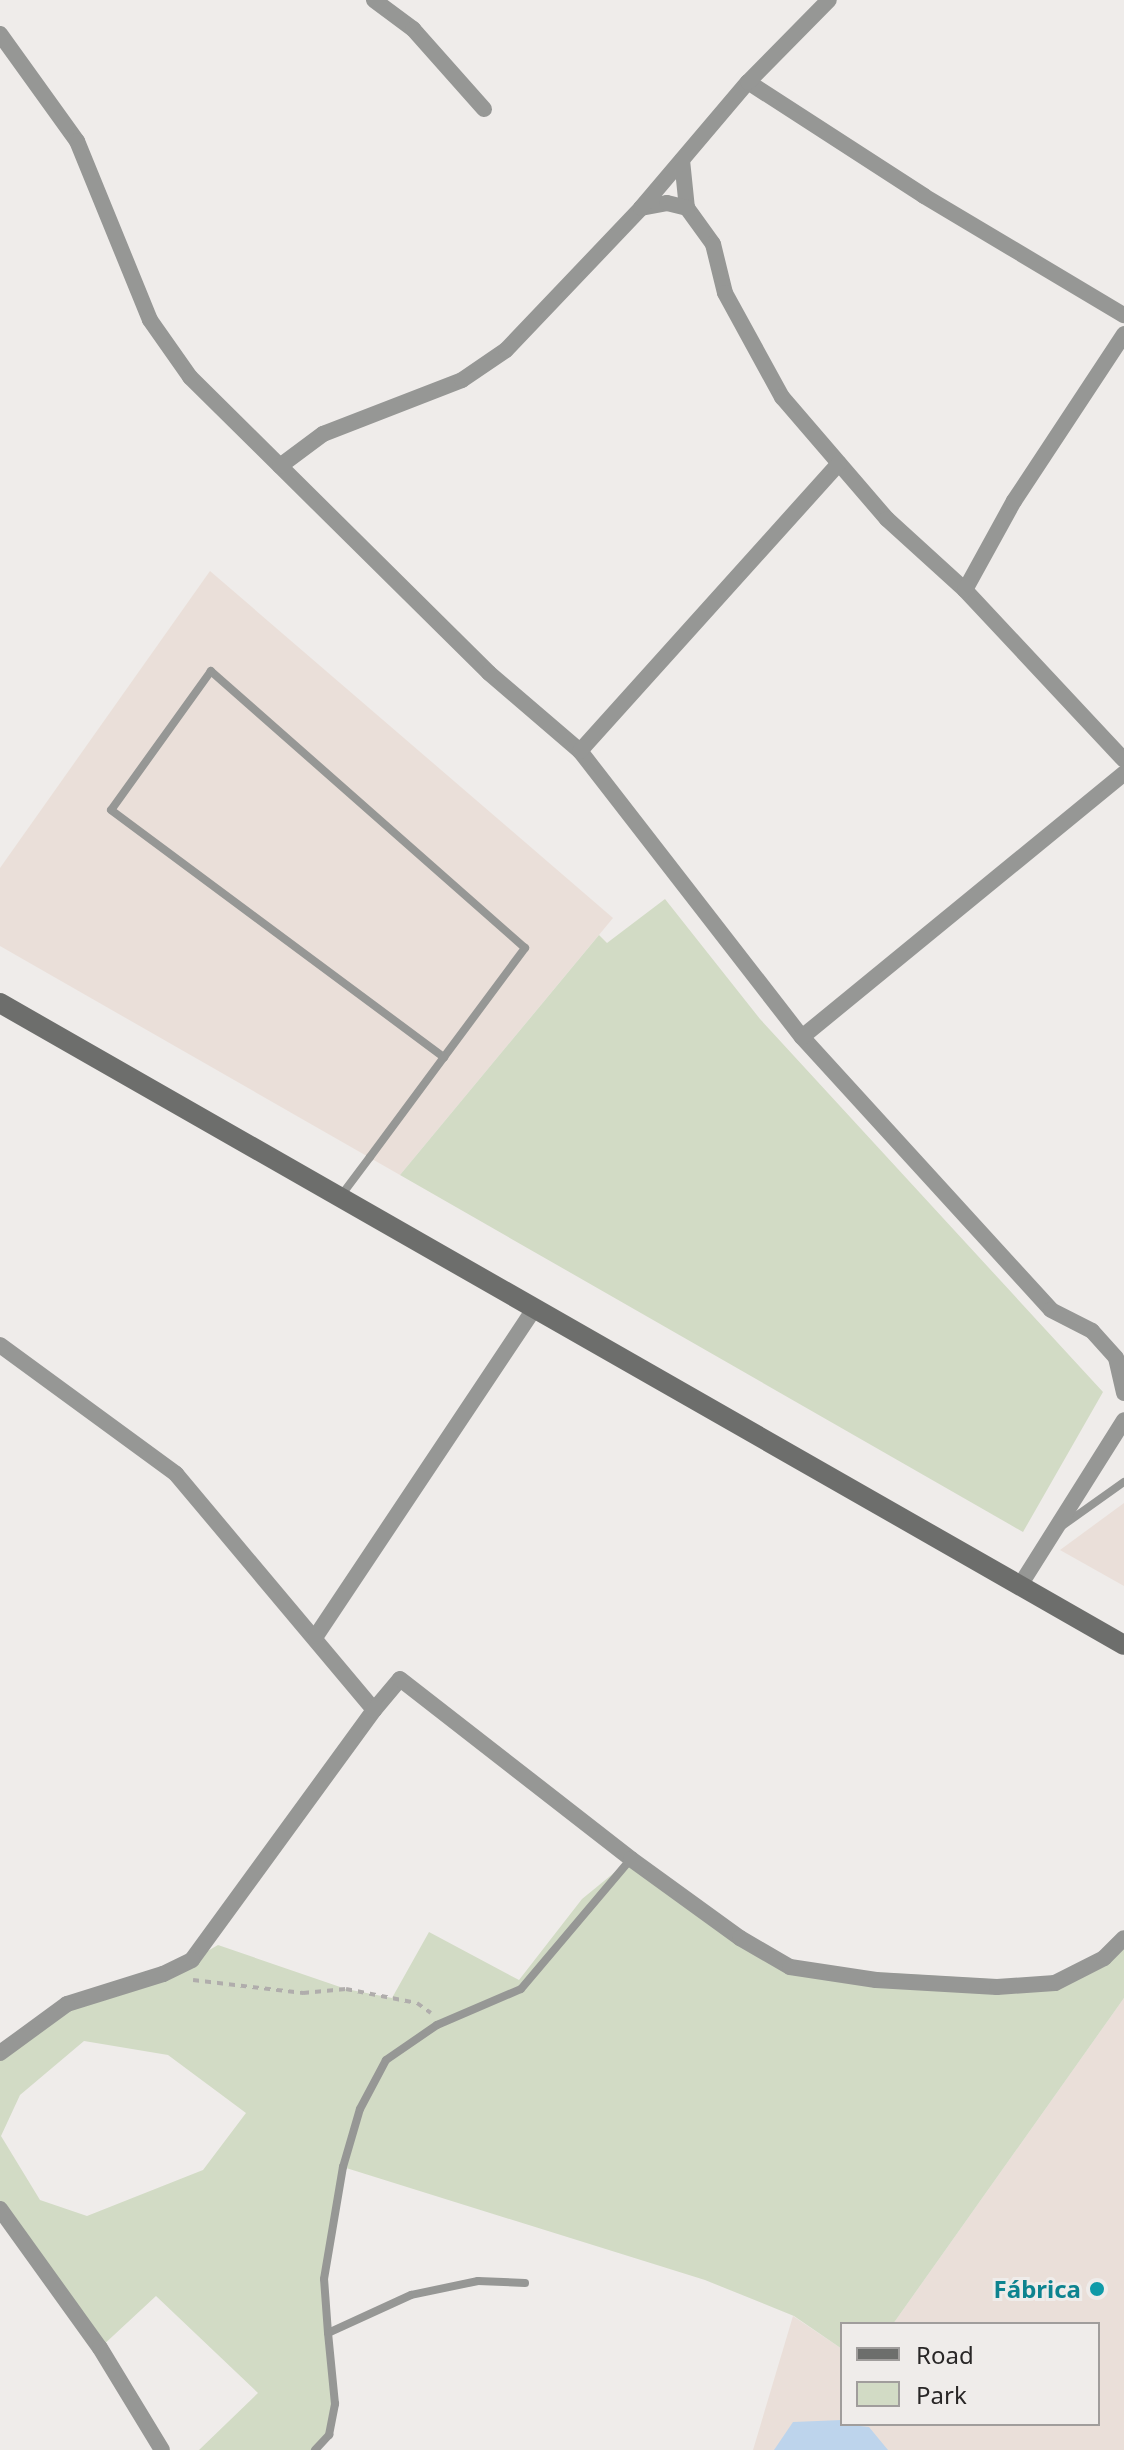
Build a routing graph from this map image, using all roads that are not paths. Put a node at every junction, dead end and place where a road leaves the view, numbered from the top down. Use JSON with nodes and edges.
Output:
{"nodes":[{"id":1,"x":374,"y":0,"type":"edge"},
{"id":2,"x":829,"y":0,"type":"edge"},
{"id":3,"x":0,"y":34,"type":"edge"},
{"id":4,"x":748,"y":82,"type":"junction"},
{"id":5,"x":484,"y":109,"type":"dead end"},
{"id":6,"x":682,"y":160,"type":"junction"},
{"id":7,"x":641,"y":208,"type":"junction"},
{"id":8,"x":687,"y":208,"type":"junction"},
{"id":9,"x":1124,"y":315,"type":"edge"},
{"id":10,"x":1124,"y":334,"type":"edge"},
{"id":11,"x":839,"y":463,"type":"junction"},
{"id":12,"x":280,"y":466,"type":"junction"},
{"id":13,"x":965,"y":590,"type":"junction"},
{"id":14,"x":580,"y":751,"type":"junction"},
{"id":15,"x":1124,"y":760,"type":"edge"},
{"id":16,"x":1124,"y":773,"type":"edge"},
{"id":17,"x":0,"y":1003,"type":"edge"},
{"id":18,"x":802,"y":1037,"type":"junction"},
{"id":19,"x":444,"y":1057,"type":"junction"},
{"id":20,"x":339,"y":1197,"type":"junction"},
{"id":21,"x":534,"y":1309,"type":"junction"},
{"id":22,"x":0,"y":1345,"type":"edge"},
{"id":23,"x":1124,"y":1394,"type":"edge"},
{"id":24,"x":1120,"y":1425,"type":"edge"},
{"id":25,"x":1124,"y":1482,"type":"edge"},
{"id":26,"x":1055,"y":1531,"type":"junction"},
{"id":27,"x":1019,"y":1587,"type":"junction"},
{"id":28,"x":316,"y":1636,"type":"junction"},
{"id":29,"x":1124,"y":1645,"type":"edge"},
{"id":30,"x":374,"y":1710,"type":"junction"},
{"id":31,"x":631,"y":1859,"type":"junction"},
{"id":32,"x":1124,"y":1938,"type":"edge"},
{"id":33,"x":0,"y":2053,"type":"edge"},
{"id":34,"x":0,"y":2209,"type":"edge"},
{"id":35,"x":525,"y":2283,"type":"dead end"},
{"id":36,"x":328,"y":2333,"type":"junction"},
{"id":37,"x":162,"y":2450,"type":"edge"},
{"id":38,"x":315,"y":2450,"type":"edge"}],
"edges":[{"from":1,"to":5,"type":"street"},
{"from":2,"to":4,"type":"street"},
{"from":3,"to":12,"type":"street"},
{"from":4,"to":6,"type":"street"},
{"from":4,"to":9,"type":"street"},
{"from":6,"to":7,"type":"street"},
{"from":6,"to":8,"type":"street"},
{"from":7,"to":8,"type":"street"},
{"from":7,"to":12,"type":"street"},
{"from":8,"to":11,"type":"street"},
{"from":10,"to":13,"type":"street"},
{"from":11,"to":13,"type":"street"},
{"from":11,"to":14,"type":"street"},
{"from":12,"to":14,"type":"street"},
{"from":13,"to":15,"type":"street"},
{"from":14,"to":18,"type":"street"},
{"from":16,"to":18,"type":"street"},
{"from":17,"to":20,"type":"street"},
{"from":18,"to":23,"type":"street"},
{"from":19,"to":19,"type":"lane"},
{"from":19,"to":20,"type":"lane"},
{"from":20,"to":21,"type":"street"},
{"from":21,"to":27,"type":"street"},
{"from":21,"to":28,"type":"street"},
{"from":22,"to":28,"type":"street"},
{"from":23,"to":24,"type":"street"},
{"from":24,"to":26,"type":"street"},
{"from":25,"to":26,"type":"lane"},
{"from":26,"to":27,"type":"street"},
{"from":27,"to":29,"type":"street"},
{"from":28,"to":30,"type":"street"},
{"from":30,"to":31,"type":"street"},
{"from":30,"to":33,"type":"street"},
{"from":31,"to":32,"type":"street"},
{"from":31,"to":36,"type":"lane"},
{"from":34,"to":37,"type":"street"},
{"from":35,"to":36,"type":"lane"},
{"from":36,"to":38,"type":"lane"}]}
